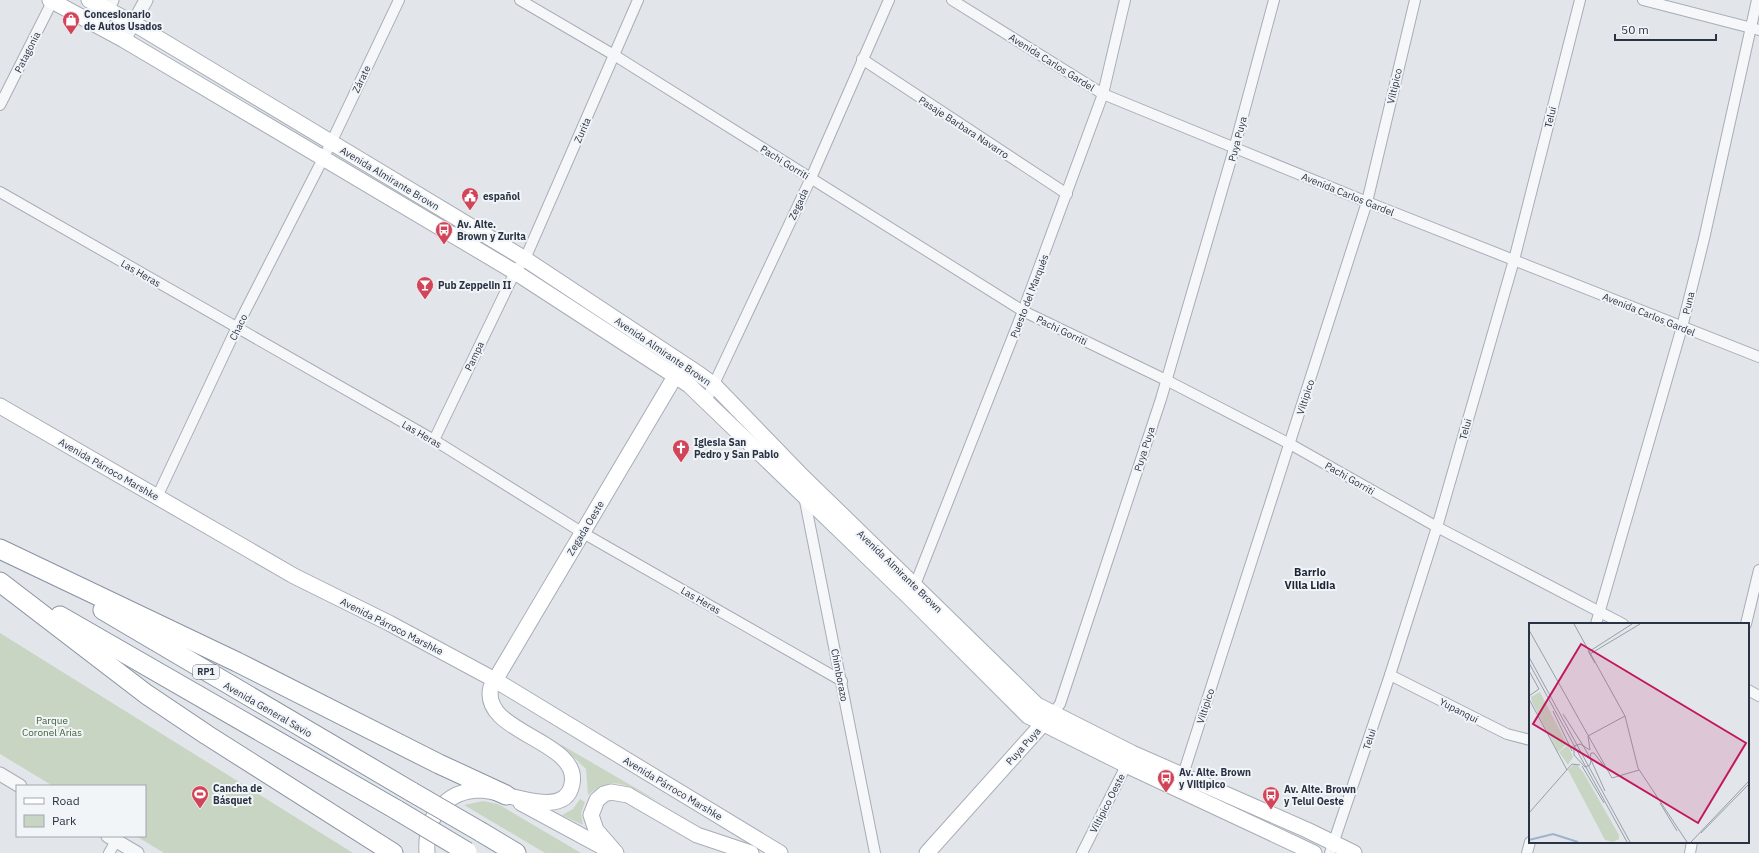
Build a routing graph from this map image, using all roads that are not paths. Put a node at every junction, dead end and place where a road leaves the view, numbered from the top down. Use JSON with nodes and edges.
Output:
{"nodes":[{"id":1,"x":89,"y":0,"type":"edge"},
{"id":2,"x":146,"y":0,"type":"edge"},
{"id":3,"x":399,"y":0,"type":"edge"},
{"id":4,"x":520,"y":0,"type":"edge"},
{"id":5,"x":638,"y":0,"type":"edge"},
{"id":6,"x":889,"y":0,"type":"edge"},
{"id":7,"x":952,"y":0,"type":"edge"},
{"id":8,"x":1125,"y":0,"type":"edge"},
{"id":9,"x":1274,"y":0,"type":"edge"},
{"id":10,"x":1415,"y":0,"type":"edge"},
{"id":11,"x":1580,"y":0,"type":"edge"},
{"id":12,"x":1643,"y":0,"type":"edge"},
{"id":13,"x":1757,"y":0,"type":"edge"},
{"id":14,"x":52,"y":1,"type":"edge"},
{"id":15,"x":110,"y":5,"type":"edge"},
{"id":16,"x":133,"y":23,"type":"junction"},
{"id":17,"x":100,"y":26,"type":"junction"},
{"id":18,"x":1755,"y":29,"type":"edge"},
{"id":19,"x":124,"y":40,"type":"junction"},
{"id":20,"x":614,"y":56,"type":"junction"},
{"id":21,"x":862,"y":59,"type":"junction"},
{"id":22,"x":1103,"y":94,"type":"junction"},
{"id":23,"x":0,"y":105,"type":"edge"},
{"id":24,"x":331,"y":143,"type":"junction"},
{"id":25,"x":1234,"y":149,"type":"junction"},
{"id":26,"x":322,"y":158,"type":"junction"},
{"id":27,"x":811,"y":178,"type":"junction"},
{"id":28,"x":0,"y":192,"type":"edge"},
{"id":29,"x":1067,"y":194,"type":"junction"},
{"id":30,"x":1367,"y":202,"type":"junction"},
{"id":31,"x":525,"y":259,"type":"junction"},
{"id":32,"x":1514,"y":260,"type":"junction"},
{"id":33,"x":514,"y":272,"type":"junction"},
{"id":34,"x":1023,"y":311,"type":"junction"},
{"id":35,"x":237,"y":327,"type":"junction"},
{"id":36,"x":1682,"y":328,"type":"junction"},
{"id":37,"x":1759,"y":357,"type":"edge"},
{"id":38,"x":683,"y":363,"type":"junction"},
{"id":39,"x":676,"y":376,"type":"junction"},
{"id":40,"x":1166,"y":380,"type":"junction"},
{"id":41,"x":714,"y":385,"type":"junction"},
{"id":42,"x":706,"y":401,"type":"junction"},
{"id":43,"x":0,"y":406,"type":"edge"},
{"id":44,"x":434,"y":440,"type":"junction"},
{"id":45,"x":1290,"y":444,"type":"junction"},
{"id":46,"x":798,"y":473,"type":"junction"},
{"id":47,"x":157,"y":497,"type":"junction"},
{"id":48,"x":805,"y":497,"type":"junction"},
{"id":49,"x":1436,"y":527,"type":"junction"},
{"id":50,"x":583,"y":533,"type":"junction"},
{"id":51,"x":0,"y":550,"type":"edge"},
{"id":52,"x":1759,"y":570,"type":"edge"},
{"id":53,"x":0,"y":582,"type":"edge"},
{"id":54,"x":912,"y":592,"type":"junction"},
{"id":55,"x":1600,"y":612,"type":"junction"},
{"id":56,"x":1596,"y":623,"type":"edge"},
{"id":57,"x":1621,"y":623,"type":"edge"},
{"id":58,"x":1746,"y":623,"type":"edge"},
{"id":59,"x":1390,"y":675,"type":"junction"},
{"id":60,"x":495,"y":680,"type":"junction"},
{"id":61,"x":842,"y":681,"type":"junction"},
{"id":62,"x":1749,"y":691,"type":"edge"},
{"id":63,"x":1759,"y":696,"type":"edge"},
{"id":64,"x":1047,"y":719,"type":"junction"},
{"id":65,"x":1529,"y":740,"type":"edge"},
{"id":66,"x":1129,"y":759,"type":"junction"},
{"id":67,"x":0,"y":774,"type":"edge"},
{"id":68,"x":1180,"y":783,"type":"junction"},
{"id":69,"x":18,"y":785,"type":"edge"},
{"id":70,"x":506,"y":795,"type":"junction"},
{"id":71,"x":1307,"y":830,"type":"junction"},
{"id":72,"x":112,"y":838,"type":"edge"},
{"id":73,"x":1530,"y":843,"type":"edge"},
{"id":74,"x":1692,"y":843,"type":"edge"},
{"id":75,"x":1332,"y":848,"type":"edge"},
{"id":76,"x":1298,"y":850,"type":"edge"},
{"id":77,"x":468,"y":852,"type":"edge"},
{"id":78,"x":108,"y":853,"type":"edge"},
{"id":79,"x":137,"y":853,"type":"edge"},
{"id":80,"x":393,"y":853,"type":"edge"},
{"id":81,"x":427,"y":853,"type":"edge"},
{"id":82,"x":516,"y":853,"type":"edge"},
{"id":83,"x":615,"y":853,"type":"edge"},
{"id":84,"x":751,"y":853,"type":"edge"},
{"id":85,"x":780,"y":853,"type":"edge"},
{"id":86,"x":875,"y":853,"type":"edge"},
{"id":87,"x":927,"y":853,"type":"edge"},
{"id":88,"x":1082,"y":853,"type":"edge"},
{"id":89,"x":1314,"y":853,"type":"edge"},
{"id":90,"x":1354,"y":853,"type":"edge"},
{"id":91,"x":1527,"y":853,"type":"edge"},
{"id":92,"x":1690,"y":853,"type":"edge"}],
"edges":[{"from":1,"to":15,"type":"main road","name":"Avenida Almirante Brown"},
{"from":2,"to":16,"type":"street"},
{"from":3,"to":24,"type":"street","name":"Zárate"},
{"from":4,"to":20,"type":"street","name":"Pachi Gorriti"},
{"from":5,"to":20,"type":"street","name":"Zurita"},
{"from":6,"to":21,"type":"street","name":"Zegada"},
{"from":7,"to":22,"type":"street","name":"Avenida Carlos Gardel"},
{"from":8,"to":22,"type":"street","name":"Puesto del Marqués"},
{"from":9,"to":25,"type":"street","name":"Puya Puya"},
{"from":10,"to":30,"type":"street","name":"Viltipico"},
{"from":11,"to":32,"type":"street","name":"Telui"},
{"from":12,"to":18,"type":"street"},
{"from":13,"to":18,"type":"street","name":"Puna"},
{"from":14,"to":17,"type":"main road","name":"Avenida Almirante Brown"},
{"from":14,"to":23,"type":"street","name":"Patagonia"},
{"from":15,"to":16,"type":"main road","name":"Avenida Almirante Brown"},
{"from":15,"to":17,"type":"street"},
{"from":16,"to":19,"type":"street"},
{"from":16,"to":24,"type":"main road","name":"Avenida Almirante Brown"},
{"from":17,"to":19,"type":"main road","name":"Avenida Almirante Brown"},
{"from":18,"to":36,"type":"street","name":"Puna"},
{"from":19,"to":26,"type":"main road","name":"Avenida Almirante Brown"},
{"from":20,"to":27,"type":"street","name":"Pachi Gorriti"},
{"from":20,"to":31,"type":"street","name":"Zurita"},
{"from":21,"to":27,"type":"street","name":"Zegada"},
{"from":21,"to":29,"type":"street","name":"Pasaje Barbara Navarro"},
{"from":22,"to":25,"type":"street","name":"Avenida Carlos Gardel"},
{"from":22,"to":29,"type":"street","name":"Puesto del Marqués"},
{"from":24,"to":26,"type":"street","name":"Zárate"},
{"from":24,"to":31,"type":"main road","name":"Avenida Almirante Brown"},
{"from":25,"to":30,"type":"street","name":"Avenida Carlos Gardel"},
{"from":25,"to":40,"type":"street","name":"Puya Puya"},
{"from":26,"to":33,"type":"main road","name":"Avenida Almirante Brown"},
{"from":26,"to":35,"type":"street","name":"Chaco"},
{"from":27,"to":34,"type":"street","name":"Pachi Gorriti"},
{"from":27,"to":41,"type":"street","name":"Zegada"},
{"from":28,"to":35,"type":"street","name":"Las Heras"},
{"from":29,"to":34,"type":"street","name":"Puesto del Marqués"},
{"from":30,"to":32,"type":"street","name":"Avenida Carlos Gardel"},
{"from":30,"to":45,"type":"street","name":"Viltipico"},
{"from":31,"to":33,"type":"street","name":"Zurita"},
{"from":31,"to":38,"type":"main road","name":"Avenida Almirante Brown"},
{"from":32,"to":36,"type":"street","name":"Avenida Carlos Gardel"},
{"from":32,"to":49,"type":"street","name":"Telui"},
{"from":33,"to":39,"type":"main road","name":"Avenida Almirante Brown"},
{"from":33,"to":44,"type":"street","name":"Pampa"},
{"from":34,"to":40,"type":"street","name":"Pachi Gorriti"},
{"from":34,"to":54,"type":"street","name":"Puesto del Marqués"},
{"from":35,"to":44,"type":"street","name":"Las Heras"},
{"from":35,"to":47,"type":"street","name":"Chaco"},
{"from":36,"to":37,"type":"street","name":"Avenida Carlos Gardel"},
{"from":36,"to":55,"type":"street","name":"Puna"},
{"from":38,"to":39,"type":"main road","name":"Zegada Oeste"},
{"from":38,"to":41,"type":"main road","name":"Avenida Almirante Brown"},
{"from":39,"to":42,"type":"main road","name":"Avenida Almirante Brown"},
{"from":39,"to":50,"type":"main road","name":"Zegada Oeste"},
{"from":40,"to":45,"type":"street","name":"Pachi Gorriti"},
{"from":40,"to":64,"type":"street","name":"Puya Puya"},
{"from":41,"to":42,"type":"street","name":"Zegada"},
{"from":41,"to":46,"type":"main road","name":"Avenida Almirante Brown"},
{"from":42,"to":48,"type":"main road","name":"Avenida Almirante Brown"},
{"from":43,"to":47,"type":"main road","name":"Avenida Párroco Marshke"},
{"from":44,"to":50,"type":"street","name":"Las Heras"},
{"from":45,"to":49,"type":"street","name":"Pachi Gorriti"},
{"from":45,"to":68,"type":"street","name":"Viltipico"},
{"from":46,"to":48,"type":"street","name":"Chimborazo"},
{"from":46,"to":54,"type":"main road","name":"Avenida Almirante Brown"},
{"from":47,"to":60,"type":"main road","name":"Avenida Párroco Marshke"},
{"from":48,"to":54,"type":"main road","name":"Avenida Almirante Brown"},
{"from":48,"to":61,"type":"street","name":"Chimborazo"},
{"from":49,"to":55,"type":"street","name":"Pachi Gorriti"},
{"from":49,"to":59,"type":"street","name":"Telui"},
{"from":50,"to":60,"type":"main road","name":"Zegada Oeste"},
{"from":50,"to":61,"type":"street","name":"Las Heras"},
{"from":51,"to":70,"type":"highway"},
{"from":51,"to":82,"type":"highway","name":"Avenida General Savio","number":"RP1","bridge":true},
{"from":52,"to":58,"type":"street"},
{"from":53,"to":77,"type":"highway","number":"RP1","bridge":true},
{"from":53,"to":80,"type":"highway"},
{"from":54,"to":64,"type":"main road","name":"Avenida Almirante Brown"},
{"from":55,"to":56,"type":"street","name":"Puna"},
{"from":55,"to":57,"type":"street","name":"Pachi Gorriti"},
{"from":59,"to":65,"type":"street","name":"Yupanqui"},
{"from":59,"to":75,"type":"street","name":"Telui"},
{"from":60,"to":70,"type":"main road","name":"Zegada Oeste"},
{"from":60,"to":85,"type":"main road","name":"Avenida Párroco Marshke"},
{"from":61,"to":86,"type":"street","name":"Chimborazo"},
{"from":62,"to":63,"type":"street"},
{"from":64,"to":66,"type":"main road","name":"Avenida Almirante Brown"},
{"from":64,"to":87,"type":"main road","name":"Puya Puya"},
{"from":66,"to":68,"type":"main road","name":"Avenida Almirante Brown"},
{"from":66,"to":88,"type":"street","name":"Viltipico Oeste"},
{"from":67,"to":69,"type":"street"},
{"from":68,"to":71,"type":"main road","name":"Avenida Almirante Brown"},
{"from":68,"to":76,"type":"main road","name":"Avenida Almirante Brown"},
{"from":70,"to":81,"type":"main road","name":"Zegada Oeste"},
{"from":70,"to":83,"type":"main road"},
{"from":71,"to":75,"type":"main road","name":"Avenida Almirante Brown"},
{"from":71,"to":76,"type":"street"},
{"from":72,"to":78,"type":"street"},
{"from":72,"to":79,"type":"street"},
{"from":73,"to":91,"type":"street"},
{"from":74,"to":92,"type":"street"},
{"from":75,"to":90,"type":"main road","name":"Avenida Almirante Brown"},
{"from":76,"to":89,"type":"main road","name":"Avenida Almirante Brown"},
{"from":83,"to":84,"type":"main road"}]}
